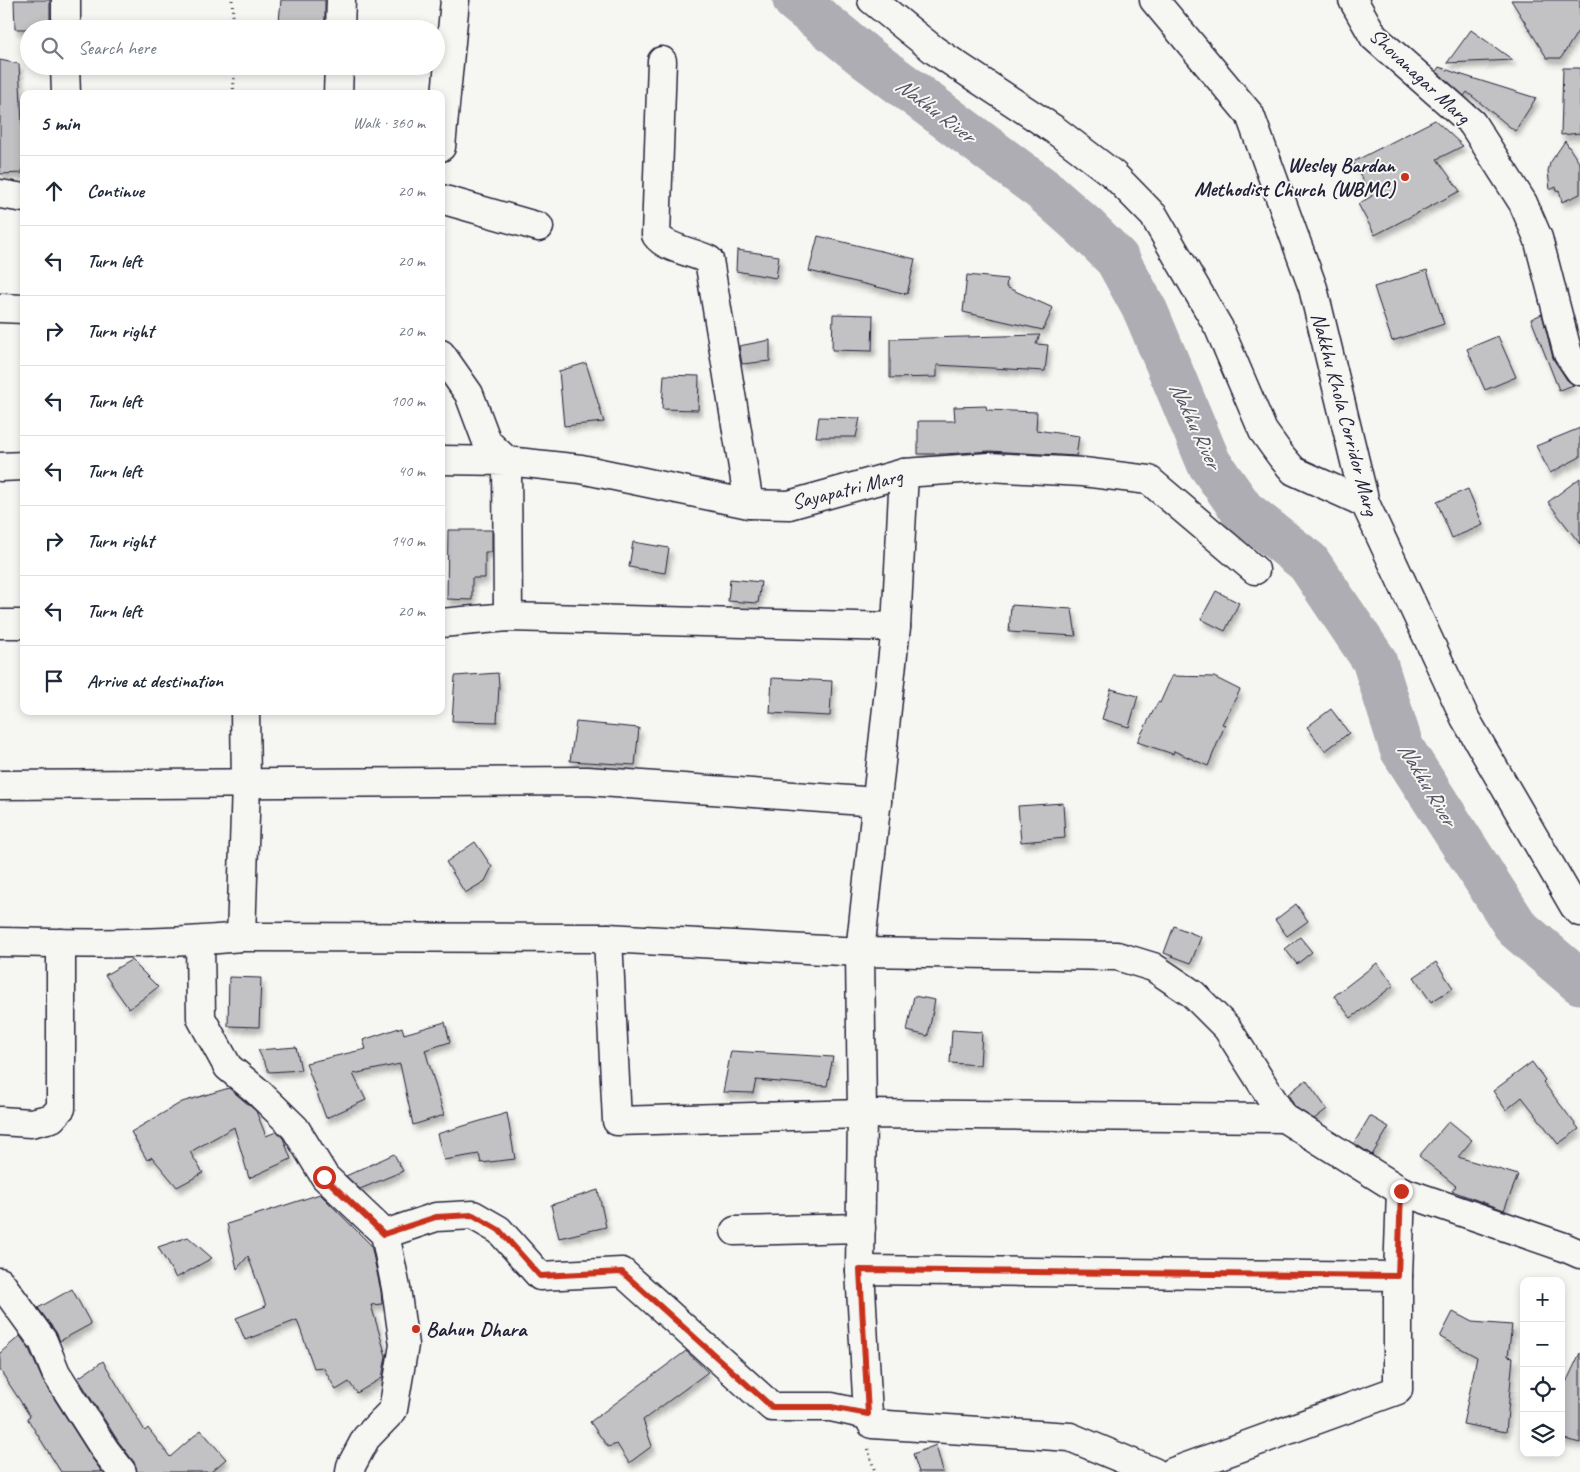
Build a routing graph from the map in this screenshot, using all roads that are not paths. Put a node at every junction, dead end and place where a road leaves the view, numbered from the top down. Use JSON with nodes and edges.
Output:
{"nodes":[{"id":1,"x":66,"y":0,"type":"edge"},
{"id":2,"x":341,"y":0,"type":"edge"},
{"id":3,"x":455,"y":0,"type":"edge"},
{"id":4,"x":872,"y":0,"type":"edge"},
{"id":5,"x":1154,"y":0,"type":"edge"},
{"id":6,"x":1353,"y":0,"type":"edge"},
{"id":7,"x":66,"y":20,"type":"edge"},
{"id":8,"x":340,"y":20,"type":"edge"},
{"id":9,"x":662,"y":61,"type":"dead end"},
{"id":10,"x":66,"y":75,"type":"edge"},
{"id":11,"x":339,"y":75,"type":"edge"},
{"id":12,"x":66,"y":90,"type":"edge"},
{"id":13,"x":338,"y":90,"type":"edge"},
{"id":14,"x":445,"y":105,"type":"edge"},
{"id":15,"x":0,"y":194,"type":"edge"},
{"id":16,"x":20,"y":197,"type":"edge"},
{"id":17,"x":445,"y":201,"type":"edge"},
{"id":18,"x":539,"y":227,"type":"dead end"},
{"id":19,"x":0,"y":308,"type":"edge"},
{"id":20,"x":20,"y":309,"type":"edge"},
{"id":21,"x":445,"y":360,"type":"edge"},
{"id":22,"x":1580,"y":371,"type":"edge"},
{"id":23,"x":445,"y":460,"type":"edge"},
{"id":24,"x":507,"y":461,"type":"junction"},
{"id":25,"x":20,"y":466,"type":"edge"},
{"id":26,"x":0,"y":467,"type":"edge"},
{"id":27,"x":904,"y":473,"type":"junction"},
{"id":28,"x":1364,"y":503,"type":"junction"},
{"id":29,"x":749,"y":504,"type":"junction"},
{"id":30,"x":1255,"y":570,"type":"dead end"},
{"id":31,"x":508,"y":617,"type":"junction"},
{"id":32,"x":445,"y":623,"type":"edge"},
{"id":33,"x":0,"y":624,"type":"edge"},
{"id":34,"x":20,"y":624,"type":"edge"},
{"id":35,"x":896,"y":627,"type":"junction"},
{"id":36,"x":245,"y":715,"type":"edge"},
{"id":37,"x":246,"y":784,"type":"junction"},
{"id":38,"x":0,"y":785,"type":"edge"},
{"id":39,"x":877,"y":802,"type":"junction"},
{"id":40,"x":1580,"y":912,"type":"edge"},
{"id":41,"x":241,"y":937,"type":"junction"},
{"id":42,"x":608,"y":938,"type":"junction"},
{"id":43,"x":200,"y":941,"type":"junction"},
{"id":44,"x":0,"y":942,"type":"edge"},
{"id":45,"x":61,"y":943,"type":"junction"},
{"id":46,"x":860,"y":952,"type":"junction"},
{"id":47,"x":862,"y":1114,"type":"junction"},
{"id":48,"x":1284,"y":1118,"type":"junction"},
{"id":49,"x":0,"y":1121,"type":"edge"},
{"id":50,"x":1401,"y":1191,"type":"junction"},
{"id":51,"x":861,"y":1228,"type":"junction"},
{"id":52,"x":735,"y":1231,"type":"dead end"},
{"id":53,"x":384,"y":1234,"type":"junction"},
{"id":54,"x":1580,"y":1254,"type":"edge"},
{"id":55,"x":860,"y":1270,"type":"junction"},
{"id":56,"x":1398,"y":1276,"type":"junction"},
{"id":57,"x":0,"y":1282,"type":"edge"},
{"id":58,"x":868,"y":1414,"type":"junction"},
{"id":59,"x":357,"y":1465,"type":"edge"},
{"id":60,"x":122,"y":1472,"type":"edge"},
{"id":61,"x":1154,"y":1472,"type":"edge"},
{"id":62,"x":1173,"y":1472,"type":"edge"}],
"edges":[{"from":1,"to":7,"type":"street"},
{"from":2,"to":8,"type":"street"},
{"from":3,"to":14,"type":"street"},
{"from":4,"to":28,"type":"street"},
{"from":5,"to":28,"type":"street","name":"Nakkhu Khola Corridor Marg"},
{"from":6,"to":22,"type":"street","name":"Shovanagar Marg"},
{"from":9,"to":29,"type":"street"},
{"from":10,"to":12,"type":"street"},
{"from":11,"to":13,"type":"street"},
{"from":15,"to":16,"type":"street"},
{"from":17,"to":18,"type":"street"},
{"from":19,"to":20,"type":"street"},
{"from":21,"to":24,"type":"street"},
{"from":23,"to":24,"type":"street","name":"Sayapatri Marg"},
{"from":24,"to":29,"type":"street","name":"Sayapatri Marg"},
{"from":24,"to":31,"type":"street"},
{"from":25,"to":26,"type":"street"},
{"from":27,"to":29,"type":"street","name":"Sayapatri Marg"},
{"from":27,"to":30,"type":"street","name":"Sayapatri Marg"},
{"from":27,"to":35,"type":"street"},
{"from":28,"to":40,"type":"street","name":"Nakkhu Khola Corridor Marg"},
{"from":31,"to":32,"type":"street"},
{"from":31,"to":35,"type":"street"},
{"from":33,"to":34,"type":"street"},
{"from":35,"to":39,"type":"street"},
{"from":36,"to":37,"type":"street"},
{"from":37,"to":38,"type":"street"},
{"from":37,"to":39,"type":"street"},
{"from":37,"to":41,"type":"street"},
{"from":39,"to":46,"type":"street"},
{"from":41,"to":42,"type":"street"},
{"from":41,"to":43,"type":"street"},
{"from":42,"to":46,"type":"street"},
{"from":42,"to":47,"type":"street"},
{"from":43,"to":45,"type":"street"},
{"from":43,"to":53,"type":"street"},
{"from":44,"to":45,"type":"street"},
{"from":45,"to":49,"type":"street"},
{"from":46,"to":47,"type":"street"},
{"from":46,"to":48,"type":"street"},
{"from":47,"to":48,"type":"street"},
{"from":47,"to":51,"type":"street"},
{"from":48,"to":50,"type":"street"},
{"from":50,"to":54,"type":"street"},
{"from":50,"to":56,"type":"street"},
{"from":51,"to":52,"type":"street"},
{"from":51,"to":55,"type":"street"},
{"from":53,"to":58,"type":"street"},
{"from":53,"to":59,"type":"street"},
{"from":55,"to":56,"type":"street"},
{"from":55,"to":58,"type":"street"},
{"from":56,"to":62,"type":"street"},
{"from":57,"to":60,"type":"street"},
{"from":58,"to":61,"type":"street"}]}
